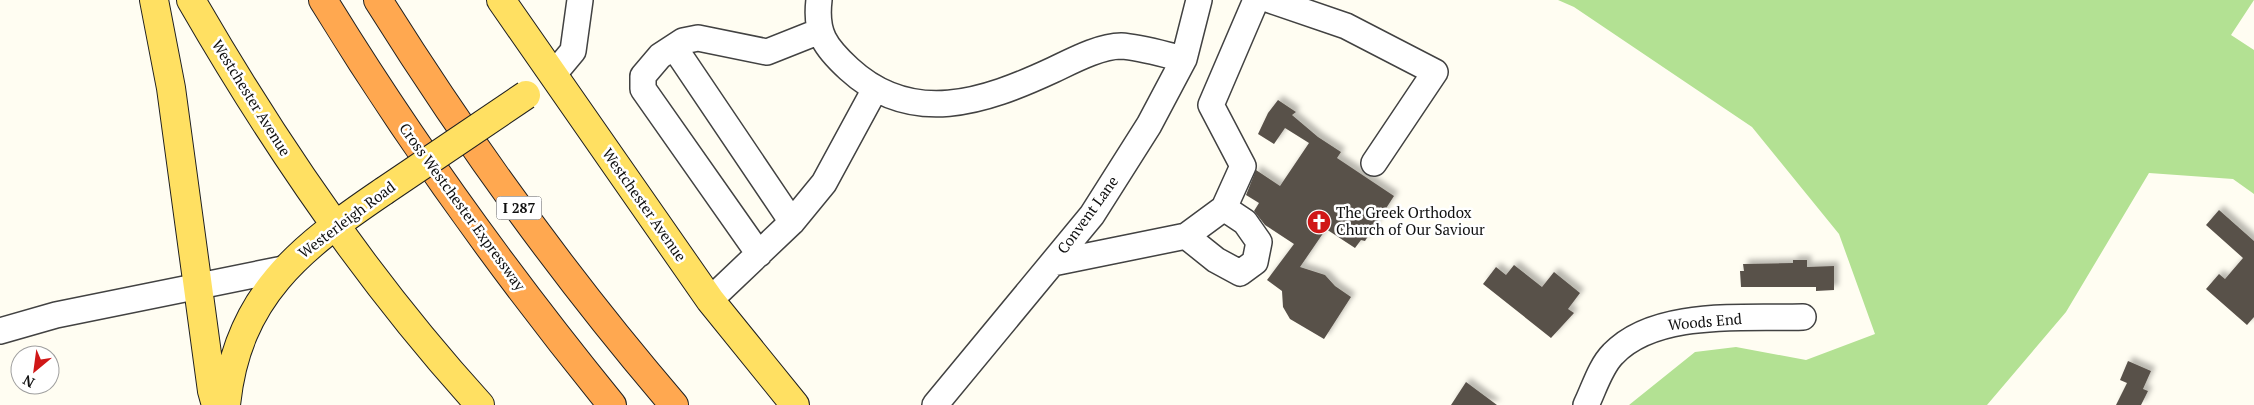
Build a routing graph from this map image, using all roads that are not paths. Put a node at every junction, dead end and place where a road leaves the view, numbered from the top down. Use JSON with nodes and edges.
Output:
{"nodes":[{"id":1,"x":154,"y":0,"type":"edge"},
{"id":2,"x":191,"y":0,"type":"edge"},
{"id":3,"x":323,"y":0,"type":"edge"},
{"id":4,"x":378,"y":0,"type":"edge"},
{"id":5,"x":501,"y":0,"type":"edge"},
{"id":6,"x":580,"y":0,"type":"edge"},
{"id":7,"x":819,"y":0,"type":"edge"},
{"id":8,"x":1199,"y":0,"type":"edge"},
{"id":9,"x":1256,"y":0,"type":"edge"},
{"id":10,"x":1270,"y":0,"type":"edge"},
{"id":11,"x":820,"y":32,"type":"junction"},
{"id":12,"x":674,"y":47,"type":"junction"},
{"id":13,"x":1184,"y":59,"type":"junction"},
{"id":14,"x":553,"y":75,"type":"junction"},
{"id":15,"x":875,"y":89,"type":"junction"},
{"id":16,"x":1374,"y":163,"type":"dead end"},
{"id":17,"x":1224,"y":208,"type":"junction"},
{"id":18,"x":792,"y":222,"type":"junction"},
{"id":19,"x":334,"y":226,"type":"junction"},
{"id":20,"x":1186,"y":236,"type":"junction"},
{"id":21,"x":759,"y":254,"type":"junction"},
{"id":22,"x":1053,"y":263,"type":"junction"},
{"id":23,"x":283,"y":269,"type":"junction"},
{"id":24,"x":198,"y":286,"type":"junction"},
{"id":25,"x":710,"y":300,"type":"junction"},
{"id":26,"x":1804,"y":316,"type":"dead end"},
{"id":27,"x":0,"y":331,"type":"edge"},
{"id":28,"x":216,"y":405,"type":"edge"},
{"id":29,"x":226,"y":405,"type":"edge"},
{"id":30,"x":480,"y":405,"type":"edge"},
{"id":31,"x":612,"y":405,"type":"edge"},
{"id":32,"x":674,"y":405,"type":"edge"},
{"id":33,"x":795,"y":405,"type":"edge"},
{"id":34,"x":935,"y":405,"type":"edge"},
{"id":35,"x":1586,"y":405,"type":"edge"}],
"edges":[{"from":1,"to":24,"type":"main road"},
{"from":2,"to":19,"type":"main road","name":"Westchester Avenue"},
{"from":3,"to":31,"type":"highway","name":"Cross Westchester Expressway"},
{"from":4,"to":32,"type":"highway","number":"I 287"},
{"from":5,"to":14,"type":"main road","name":"Westchester Avenue"},
{"from":6,"to":14,"type":"street"},
{"from":7,"to":11,"type":"street"},
{"from":8,"to":13,"type":"street","name":"Convent Lane"},
{"from":9,"to":17,"type":"street"},
{"from":10,"to":16,"type":"street"},
{"from":11,"to":12,"type":"street"},
{"from":11,"to":15,"type":"street"},
{"from":12,"to":18,"type":"street"},
{"from":12,"to":21,"type":"street"},
{"from":13,"to":15,"type":"street"},
{"from":13,"to":22,"type":"street","name":"Convent Lane"},
{"from":14,"to":19,"type":"main road","name":"Westerleigh Road","bridge":true},
{"from":14,"to":25,"type":"main road","name":"Westchester Avenue"},
{"from":15,"to":18,"type":"street"},
{"from":17,"to":20,"type":"street"},
{"from":17,"to":20,"type":"street"},
{"from":18,"to":21,"type":"street"},
{"from":19,"to":23,"type":"main road","name":"Westerleigh Road"},
{"from":19,"to":30,"type":"main road","name":"Westchester Avenue"},
{"from":20,"to":22,"type":"street"},
{"from":21,"to":25,"type":"street"},
{"from":22,"to":34,"type":"street","name":"Convent Lane"},
{"from":23,"to":24,"type":"street","name":"Westerleigh Road"},
{"from":23,"to":29,"type":"main road"},
{"from":24,"to":27,"type":"street","name":"Westerleigh Road"},
{"from":24,"to":28,"type":"main road"},
{"from":25,"to":33,"type":"main road","name":"Westchester Avenue"},
{"from":26,"to":35,"type":"street","name":"Woods End"}]}
